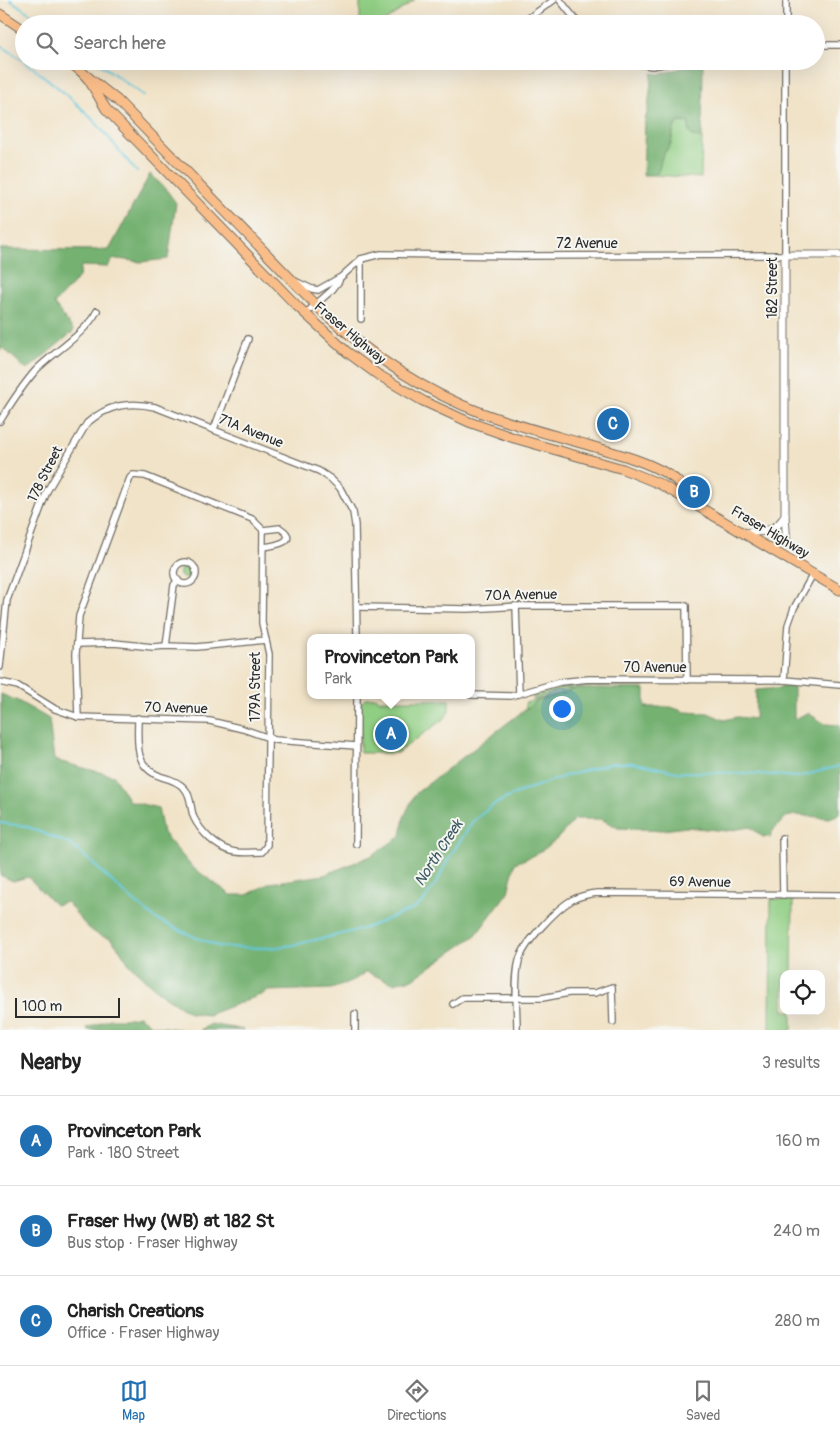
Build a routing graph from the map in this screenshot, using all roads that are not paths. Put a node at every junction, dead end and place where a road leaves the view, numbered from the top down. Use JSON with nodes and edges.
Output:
{"nodes":[{"id":1,"x":554,"y":0,"type":"edge"},
{"id":2,"x":560,"y":0,"type":"edge"},
{"id":3,"x":786,"y":0,"type":"edge"},
{"id":4,"x":0,"y":14,"type":"edge"},
{"id":5,"x":533,"y":15,"type":"edge"},
{"id":6,"x":572,"y":15,"type":"edge"},
{"id":7,"x":786,"y":15,"type":"edge"},
{"id":8,"x":15,"y":24,"type":"edge"},
{"id":9,"x":825,"y":45,"type":"edge"},
{"id":10,"x":840,"y":46,"type":"edge"},
{"id":11,"x":80,"y":70,"type":"edge"},
{"id":12,"x":80,"y":70,"type":"edge"},
{"id":13,"x":786,"y":70,"type":"edge"},
{"id":14,"x":785,"y":255,"type":"junction"},
{"id":15,"x":840,"y":255,"type":"edge"},
{"id":16,"x":361,"y":259,"type":"junction"},
{"id":17,"x":341,"y":277,"type":"junction"},
{"id":18,"x":294,"y":281,"type":"junction"},
{"id":19,"x":316,"y":304,"type":"junction"},
{"id":20,"x":97,"y":311,"type":"dead end"},
{"id":21,"x":305,"y":314,"type":"junction"},
{"id":22,"x":361,"y":319,"type":"dead end"},
{"id":23,"x":248,"y":339,"type":"dead end"},
{"id":24,"x":97,"y":415,"type":"joint"},
{"id":25,"x":0,"y":421,"type":"edge"},
{"id":26,"x":214,"y":429,"type":"junction"},
{"id":27,"x":711,"y":513,"type":"junction"},
{"id":28,"x":785,"y":515,"type":"junction"},
{"id":29,"x":263,"y":530,"type":"junction"},
{"id":30,"x":745,"y":533,"type":"junction"},
{"id":31,"x":787,"y":545,"type":"dead end"},
{"id":32,"x":263,"y":547,"type":"junction"},
{"id":33,"x":813,"y":574,"type":"junction"},
{"id":34,"x":178,"y":580,"type":"dead end"},
{"id":35,"x":840,"y":590,"type":"edge"},
{"id":36,"x":516,"y":606,"type":"junction"},
{"id":37,"x":357,"y":607,"type":"junction"},
{"id":38,"x":357,"y":634,"type":"edge"},
{"id":39,"x":266,"y":640,"type":"junction"},
{"id":40,"x":76,"y":644,"type":"junction"},
{"id":41,"x":166,"y":646,"type":"junction"},
{"id":42,"x":0,"y":667,"type":"edge"},
{"id":43,"x":687,"y":680,"type":"junction"},
{"id":44,"x":784,"y":680,"type":"junction"},
{"id":45,"x":0,"y":682,"type":"edge"},
{"id":46,"x":840,"y":685,"type":"edge"},
{"id":47,"x":519,"y":694,"type":"junction"},
{"id":48,"x":475,"y":695,"type":"edge"},
{"id":49,"x":357,"y":699,"type":"edge"},
{"id":50,"x":78,"y":717,"type":"junction"},
{"id":51,"x":138,"y":718,"type":"junction"},
{"id":52,"x":268,"y":738,"type":"junction"},
{"id":53,"x":356,"y":746,"type":"junction"},
{"id":54,"x":782,"y":838,"type":"dead end"},
{"id":55,"x":356,"y":844,"type":"dead end"},
{"id":56,"x":783,"y":895,"type":"junction"},
{"id":57,"x":840,"y":895,"type":"edge"},
{"id":58,"x":517,"y":998,"type":"junction"},
{"id":59,"x":453,"y":1004,"type":"dead end"},
{"id":60,"x":355,"y":1014,"type":"dead end"},
{"id":61,"x":613,"y":1022,"type":"dead end"},
{"id":62,"x":355,"y":1030,"type":"edge"},
{"id":63,"x":517,"y":1030,"type":"edge"}],
"edges":[{"from":1,"to":5,"type":"street"},
{"from":2,"to":6,"type":"street"},
{"from":3,"to":7,"type":"street"},
{"from":4,"to":8,"type":"main road"},
{"from":9,"to":10,"type":"street"},
{"from":11,"to":21,"type":"main road","name":"Fraser Highway"},
{"from":12,"to":18,"type":"main road","name":"Fraser Highway"},
{"from":13,"to":14,"type":"street","name":"182 Street"},
{"from":14,"to":15,"type":"street","name":"72 Avenue"},
{"from":14,"to":16,"type":"street","name":"72 Avenue"},
{"from":14,"to":28,"type":"street","name":"182 Street"},
{"from":16,"to":17,"type":"street"},
{"from":16,"to":22,"type":"street"},
{"from":17,"to":18,"type":"street"},
{"from":17,"to":19,"type":"street"},
{"from":18,"to":19,"type":"main road","name":"Fraser Highway"},
{"from":19,"to":21,"type":"street"},
{"from":19,"to":27,"type":"main road","name":"Fraser Highway"},
{"from":20,"to":25,"type":"street"},
{"from":21,"to":27,"type":"main road","name":"Fraser Highway"},
{"from":23,"to":26,"type":"street"},
{"from":24,"to":26,"type":"street","name":"71A Avenue"},
{"from":24,"to":42,"type":"street","name":"178 Street"},
{"from":26,"to":37,"type":"street","name":"71A Avenue"},
{"from":27,"to":30,"type":"main road","name":"Fraser Highway"},
{"from":28,"to":30,"type":"street"},
{"from":28,"to":31,"type":"street","name":"182 Street"},
{"from":29,"to":32,"type":"street","name":"179A Street"},
{"from":29,"to":32,"type":"street"},
{"from":29,"to":40,"type":"street"},
{"from":30,"to":33,"type":"main road","name":"Fraser Highway"},
{"from":32,"to":39,"type":"street","name":"179A Street"},
{"from":33,"to":35,"type":"main road","name":"Fraser Highway"},
{"from":33,"to":44,"type":"street"},
{"from":34,"to":41,"type":"street"},
{"from":36,"to":37,"type":"street","name":"70A Avenue"},
{"from":36,"to":43,"type":"street","name":"70A Avenue"},
{"from":36,"to":47,"type":"street"},
{"from":37,"to":38,"type":"street","name":"71A Avenue"},
{"from":39,"to":41,"type":"street"},
{"from":39,"to":52,"type":"street","name":"179A Street"},
{"from":40,"to":41,"type":"street"},
{"from":40,"to":50,"type":"street"},
{"from":43,"to":44,"type":"street","name":"70 Avenue"},
{"from":43,"to":47,"type":"street","name":"70 Avenue"},
{"from":44,"to":46,"type":"street","name":"70 Avenue"},
{"from":45,"to":50,"type":"street","name":"70 Avenue"},
{"from":47,"to":48,"type":"street","name":"70 Avenue"},
{"from":49,"to":53,"type":"street"},
{"from":50,"to":51,"type":"street","name":"70 Avenue"},
{"from":51,"to":52,"type":"street","name":"70 Avenue"},
{"from":51,"to":52,"type":"street","name":"179A Street"},
{"from":52,"to":53,"type":"street","name":"70 Avenue"},
{"from":53,"to":55,"type":"street"},
{"from":54,"to":56,"type":"street"},
{"from":56,"to":57,"type":"street","name":"69 Avenue"},
{"from":56,"to":58,"type":"street","name":"69 Avenue"},
{"from":58,"to":59,"type":"street"},
{"from":58,"to":61,"type":"street"},
{"from":58,"to":63,"type":"street"},
{"from":60,"to":62,"type":"street"}]}
